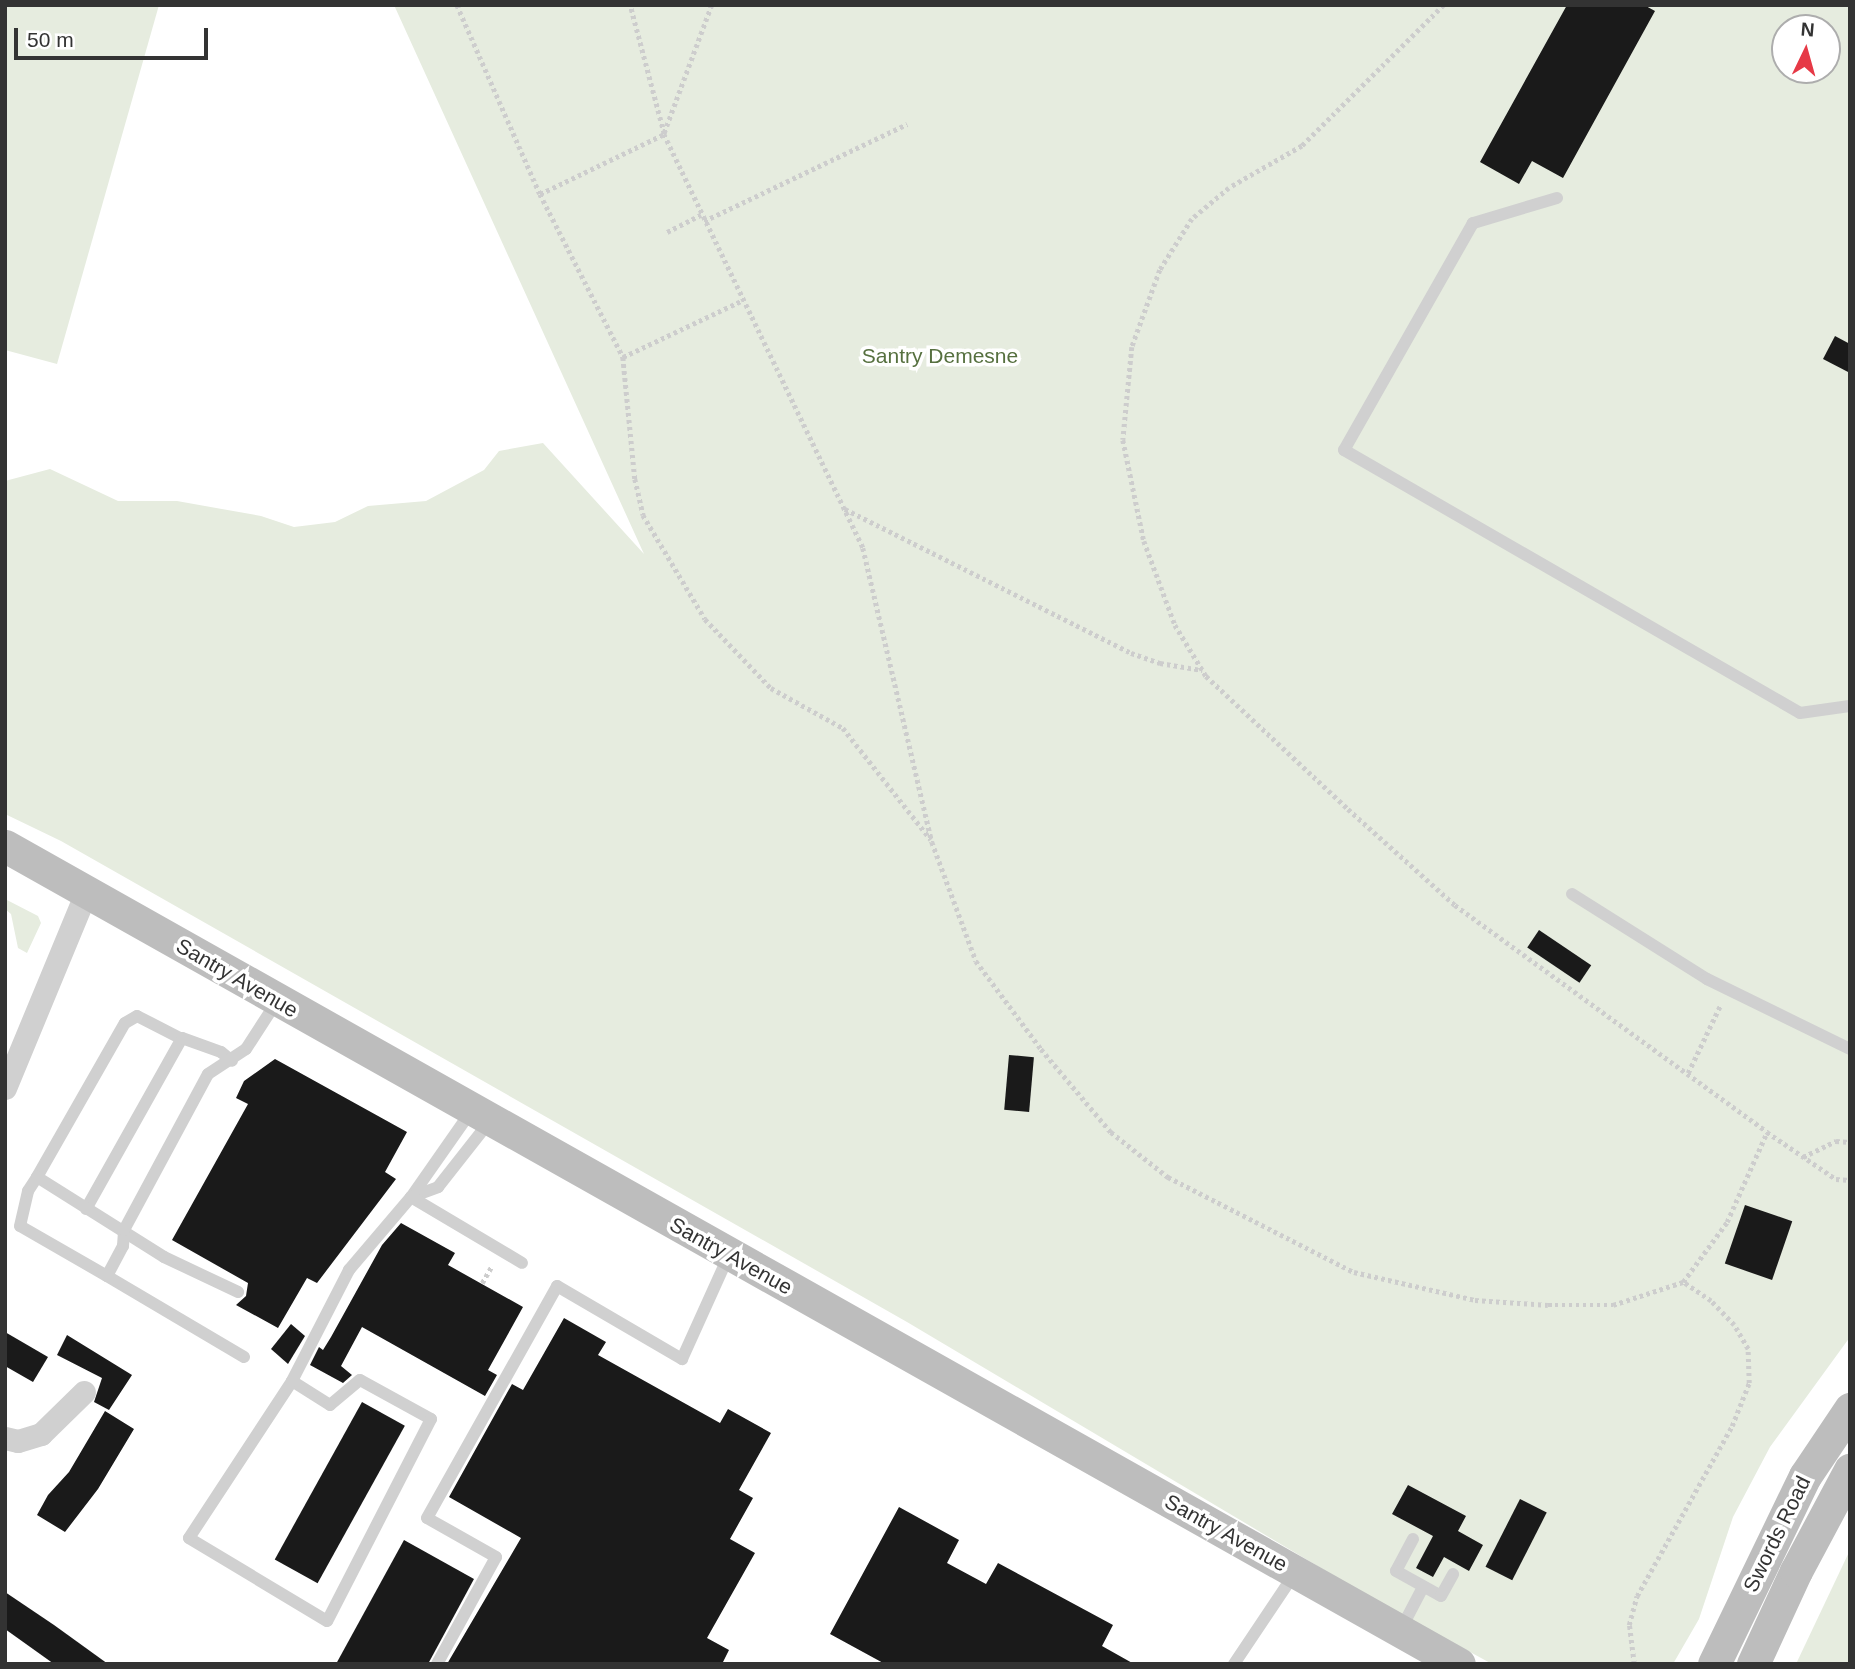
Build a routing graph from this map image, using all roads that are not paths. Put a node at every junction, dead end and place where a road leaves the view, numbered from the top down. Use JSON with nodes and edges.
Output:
{"nodes":[{"id":1,"x":1558,"y":198,"type":"dead end"},
{"id":2,"x":1850,"y":706,"type":"edge"},
{"id":3,"x":5,"y":846,"type":"edge"},
{"id":4,"x":1572,"y":894,"type":"dead end"},
{"id":5,"x":82,"y":902,"type":"junction"},
{"id":6,"x":277,"y":1001,"type":"junction"},
{"id":7,"x":182,"y":1039,"type":"junction"},
{"id":8,"x":1850,"y":1049,"type":"edge"},
{"id":9,"x":232,"y":1061,"type":"junction"},
{"id":10,"x":5,"y":1088,"type":"edge"},
{"id":11,"x":481,"y":1115,"type":"junction"},
{"id":12,"x":37,"y":1177,"type":"junction"},
{"id":13,"x":411,"y":1197,"type":"junction"},
{"id":14,"x":86,"y":1209,"type":"junction"},
{"id":15,"x":124,"y":1230,"type":"junction"},
{"id":16,"x":730,"y":1255,"type":"junction"},
{"id":17,"x":522,"y":1263,"type":"dead end"},
{"id":18,"x":107,"y":1276,"type":"junction"},
{"id":19,"x":238,"y":1292,"type":"dead end"},
{"id":20,"x":244,"y":1357,"type":"dead end"},
{"id":21,"x":292,"y":1381,"type":"junction"},
{"id":22,"x":84,"y":1392,"type":"dead end"},
{"id":23,"x":1850,"y":1409,"type":"edge"},
{"id":24,"x":5,"y":1438,"type":"edge"},
{"id":25,"x":1850,"y":1471,"type":"edge"},
{"id":26,"x":1413,"y":1539,"type":"dead end"},
{"id":27,"x":1296,"y":1572,"type":"junction"},
{"id":28,"x":1452,"y":1574,"type":"dead end"},
{"id":29,"x":1423,"y":1587,"type":"junction"},
{"id":30,"x":1417,"y":1644,"type":"junction"},
{"id":31,"x":437,"y":1664,"type":"edge"},
{"id":32,"x":1234,"y":1664,"type":"edge"},
{"id":33,"x":1458,"y":1664,"type":"edge"},
{"id":34,"x":1714,"y":1664,"type":"edge"},
{"id":35,"x":1753,"y":1664,"type":"edge"}],
"edges":[{"from":1,"to":2,"type":"lane"},
{"from":3,"to":5,"type":"main road","name":"Santry Avenue"},
{"from":4,"to":8,"type":"lane"},
{"from":5,"to":6,"type":"main road","name":"Santry Avenue"},
{"from":5,"to":10,"type":"street"},
{"from":6,"to":9,"type":"lane"},
{"from":6,"to":11,"type":"main road","name":"Santry Avenue"},
{"from":7,"to":9,"type":"lane"},
{"from":7,"to":12,"type":"lane"},
{"from":7,"to":14,"type":"lane"},
{"from":9,"to":15,"type":"lane"},
{"from":11,"to":13,"type":"lane"},
{"from":11,"to":13,"type":"lane"},
{"from":11,"to":16,"type":"main road","name":"Santry Avenue"},
{"from":12,"to":14,"type":"lane"},
{"from":12,"to":18,"type":"lane"},
{"from":13,"to":17,"type":"lane"},
{"from":13,"to":21,"type":"lane"},
{"from":14,"to":15,"type":"lane"},
{"from":15,"to":18,"type":"lane"},
{"from":15,"to":19,"type":"lane"},
{"from":16,"to":27,"type":"main road","name":"Santry Avenue"},
{"from":16,"to":31,"type":"lane"},
{"from":18,"to":20,"type":"lane"},
{"from":21,"to":21,"type":"lane"},
{"from":22,"to":24,"type":"street"},
{"from":23,"to":34,"type":"main road","name":"Swords Road"},
{"from":25,"to":35,"type":"main road","name":"Swords Road"},
{"from":26,"to":29,"type":"lane"},
{"from":27,"to":30,"type":"main road","name":"Santry Avenue"},
{"from":27,"to":32,"type":"lane"},
{"from":28,"to":29,"type":"lane"},
{"from":29,"to":30,"type":"lane"},
{"from":30,"to":33,"type":"main road","name":"Santry Avenue"}]}
